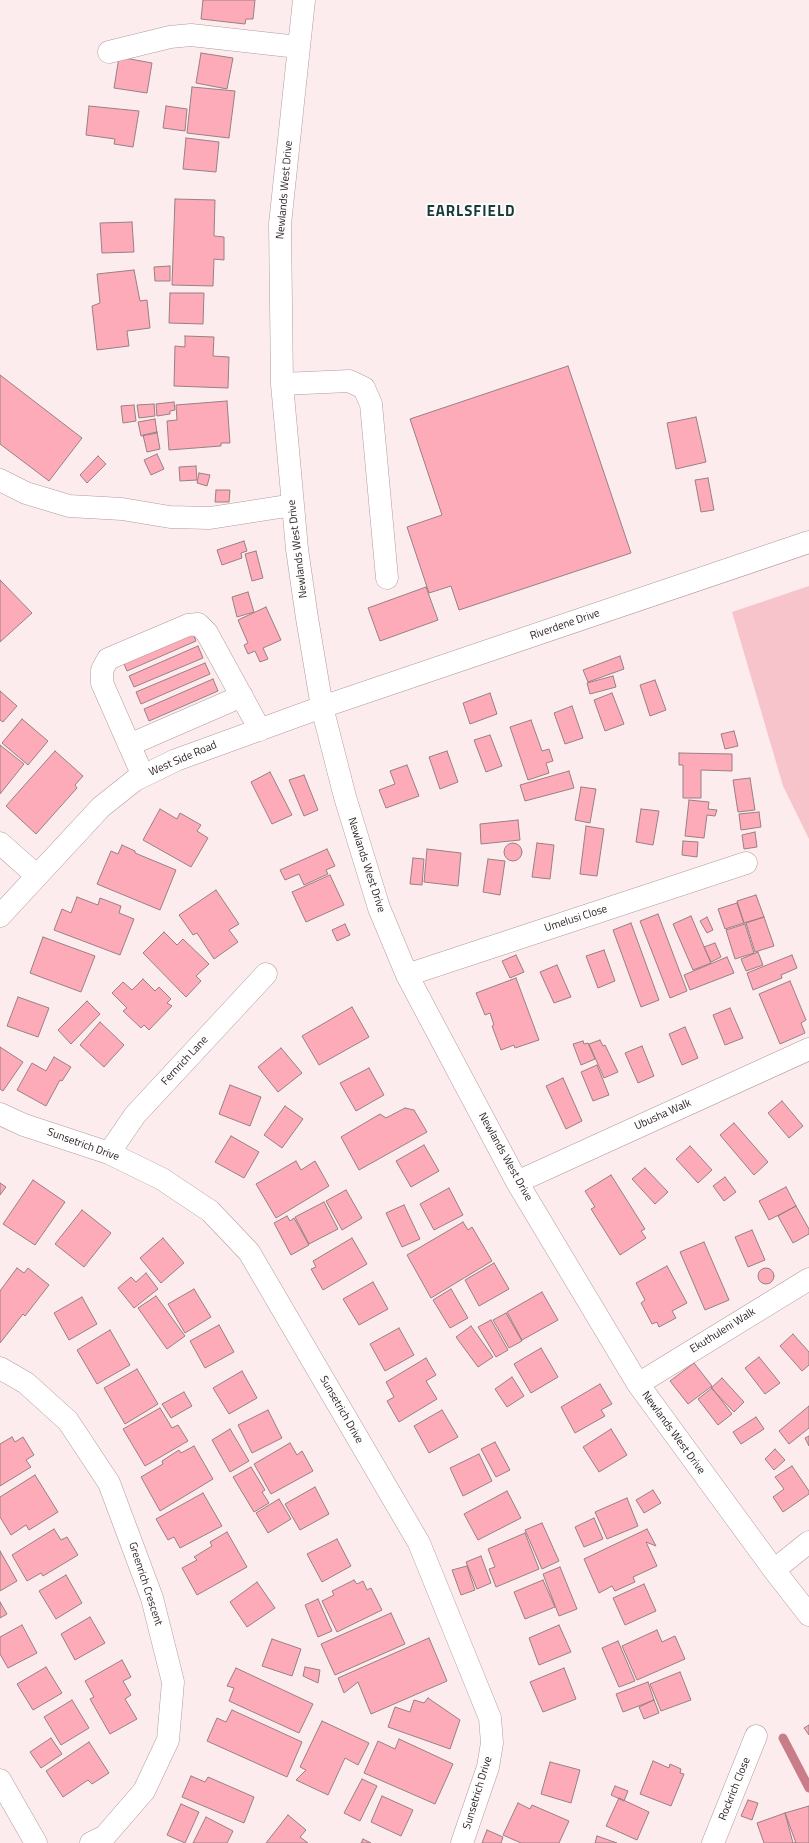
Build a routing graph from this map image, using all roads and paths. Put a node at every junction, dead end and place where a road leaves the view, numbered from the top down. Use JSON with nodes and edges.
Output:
{"nodes":[{"id":1,"x":304,"y":0,"type":"edge"},
{"id":2,"x":298,"y":47,"type":"junction"},
{"id":3,"x":109,"y":52,"type":"dead end"},
{"id":4,"x":282,"y":384,"type":"junction"},
{"id":5,"x":0,"y":480,"type":"edge"},
{"id":6,"x":293,"y":505,"type":"junction"},
{"id":7,"x":809,"y":542,"type":"edge"},
{"id":8,"x":387,"y":578,"type":"dead end"},
{"id":9,"x":242,"y":696,"type":"junction"},
{"id":10,"x":322,"y":707,"type":"junction"},
{"id":11,"x":260,"y":730,"type":"junction"},
{"id":12,"x":129,"y":744,"type":"junction"},
{"id":13,"x":143,"y":776,"type":"junction"},
{"id":14,"x":0,"y":843,"type":"edge"},
{"id":15,"x":746,"y":863,"type":"dead end"},
{"id":16,"x":36,"y":875,"type":"junction"},
{"id":17,"x":0,"y":916,"type":"edge"},
{"id":18,"x":266,"y":974,"type":"dead end"},
{"id":19,"x":407,"y":975,"type":"junction"},
{"id":20,"x":809,"y":1049,"type":"edge"},
{"id":21,"x":0,"y":1114,"type":"edge"},
{"id":22,"x":109,"y":1153,"type":"junction"},
{"id":23,"x":517,"y":1182,"type":"junction"},
{"id":24,"x":809,"y":1279,"type":"edge"},
{"id":25,"x":0,"y":1368,"type":"edge"},
{"id":26,"x":638,"y":1384,"type":"junction"},
{"id":27,"x":809,"y":1542,"type":"edge"},
{"id":28,"x":774,"y":1570,"type":"junction"},
{"id":29,"x":809,"y":1615,"type":"edge"},
{"id":30,"x":756,"y":1736,"type":"dead end"},
{"id":31,"x":0,"y":1780,"type":"edge"},
{"id":32,"x":36,"y":1843,"type":"edge"},
{"id":33,"x":91,"y":1843,"type":"edge"},
{"id":34,"x":462,"y":1843,"type":"edge"},
{"id":35,"x":713,"y":1843,"type":"edge"}],
"edges":[{"from":1,"to":2,"type":"street","name":"Newlands West Drive"},
{"from":2,"to":3,"type":"street"},
{"from":2,"to":4,"type":"street","name":"Newlands West Drive"},
{"from":4,"to":6,"type":"street","name":"Newlands West Drive"},
{"from":4,"to":8,"type":"street"},
{"from":5,"to":6,"type":"street"},
{"from":6,"to":10,"type":"street","name":"Newlands West Drive"},
{"from":7,"to":10,"type":"street","name":"Riverdene Drive"},
{"from":9,"to":11,"type":"street"},
{"from":9,"to":12,"type":"street"},
{"from":9,"to":12,"type":"street"},
{"from":10,"to":11,"type":"street","name":"West Side Road"},
{"from":10,"to":19,"type":"street","name":"Newlands West Drive"},
{"from":11,"to":13,"type":"street","name":"West Side Road"},
{"from":12,"to":13,"type":"street"},
{"from":13,"to":16,"type":"street","name":"West Side Road"},
{"from":14,"to":16,"type":"street"},
{"from":15,"to":19,"type":"street","name":"Umelusi Close"},
{"from":16,"to":17,"type":"street","name":"West Side Road"},
{"from":18,"to":22,"type":"street","name":"Fernrich Lane"},
{"from":19,"to":23,"type":"street","name":"Newlands West Drive"},
{"from":20,"to":23,"type":"street","name":"Ubusha Walk"},
{"from":21,"to":22,"type":"street","name":"Sunsetrich Drive"},
{"from":22,"to":34,"type":"street","name":"Sunsetrich Drive"},
{"from":23,"to":26,"type":"street","name":"Newlands West Drive"},
{"from":24,"to":26,"type":"street","name":"Ekuthuleni Walk"},
{"from":25,"to":33,"type":"street","name":"Greenrich Crescent"},
{"from":26,"to":28,"type":"street","name":"Newlands West Drive"},
{"from":27,"to":28,"type":"street"},
{"from":28,"to":29,"type":"street","name":"Newlands West Drive"},
{"from":30,"to":35,"type":"street","name":"Rockrich Close"},
{"from":31,"to":32,"type":"street"}]}
